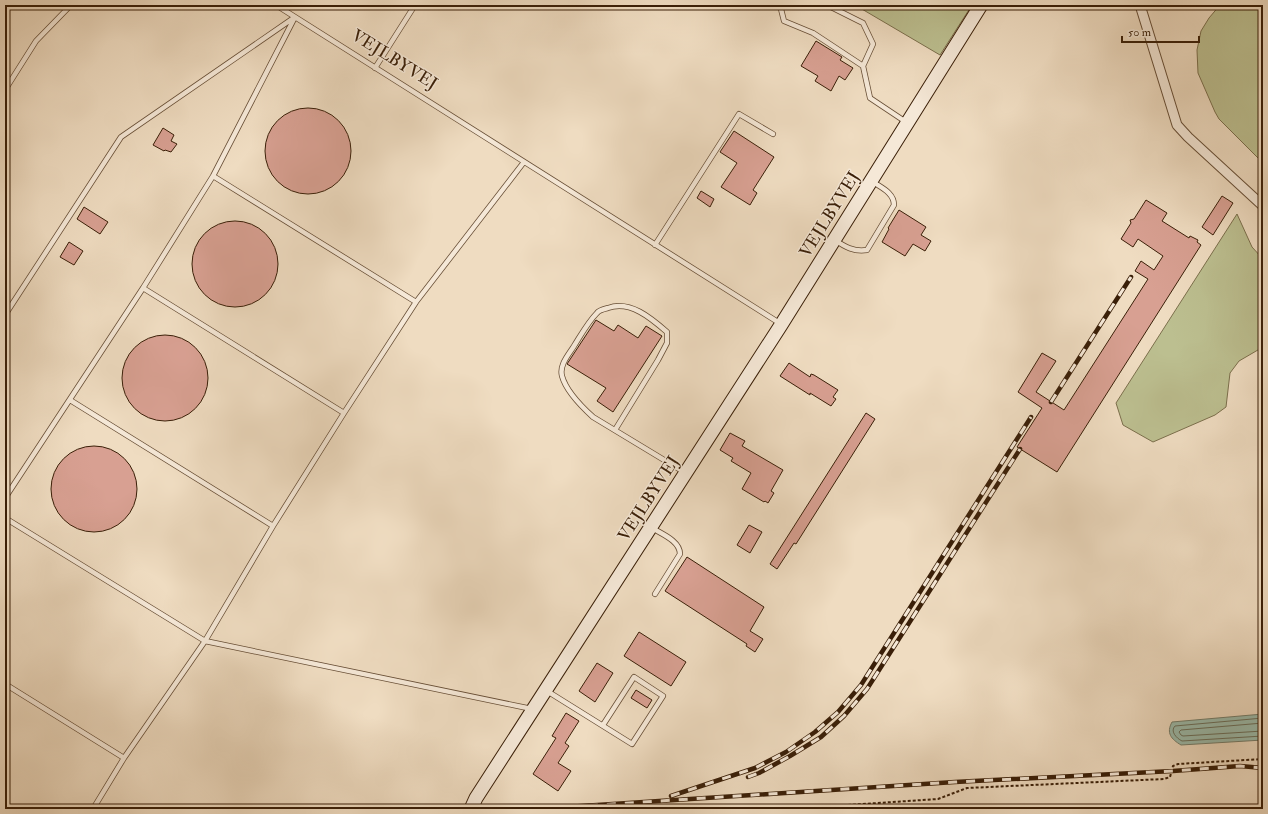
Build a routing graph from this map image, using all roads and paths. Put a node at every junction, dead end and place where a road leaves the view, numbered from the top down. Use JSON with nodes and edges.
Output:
{"nodes":[{"id":1,"x":71,"y":5,"type":"edge"},
{"id":2,"x":276,"y":5,"type":"edge"},
{"id":3,"x":415,"y":5,"type":"edge"},
{"id":4,"x":780,"y":5,"type":"edge"},
{"id":5,"x":827,"y":5,"type":"edge"},
{"id":6,"x":982,"y":5,"type":"edge"},
{"id":7,"x":1140,"y":5,"type":"edge"},
{"id":8,"x":295,"y":17,"type":"junction"},
{"id":9,"x":863,"y":66,"type":"junction"},
{"id":10,"x":375,"y":68,"type":"junction"},
{"id":11,"x":5,"y":90,"type":"edge"},
{"id":12,"x":907,"y":123,"type":"junction"},
{"id":13,"x":773,"y":134,"type":"dead end"},
{"id":14,"x":524,"y":162,"type":"junction"},
{"id":15,"x":213,"y":176,"type":"junction"},
{"id":16,"x":871,"y":181,"type":"junction"},
{"id":17,"x":1263,"y":206,"type":"edge"},
{"id":18,"x":834,"y":239,"type":"junction"},
{"id":19,"x":656,"y":245,"type":"junction"},
{"id":20,"x":143,"y":288,"type":"junction"},
{"id":21,"x":416,"y":302,"type":"junction"},
{"id":22,"x":5,"y":315,"type":"edge"},
{"id":23,"x":781,"y":325,"type":"junction"},
{"id":24,"x":70,"y":400,"type":"junction"},
{"id":25,"x":344,"y":413,"type":"junction"},
{"id":26,"x":614,"y":430,"type":"junction"},
{"id":27,"x":685,"y":473,"type":"junction"},
{"id":28,"x":5,"y":498,"type":"edge"},
{"id":29,"x":5,"y":518,"type":"edge"},
{"id":30,"x":273,"y":526,"type":"junction"},
{"id":31,"x":650,"y":527,"type":"junction"},
{"id":32,"x":655,"y":594,"type":"dead end"},
{"id":33,"x":205,"y":641,"type":"junction"},
{"id":34,"x":5,"y":684,"type":"edge"},
{"id":35,"x":546,"y":690,"type":"junction"},
{"id":36,"x":534,"y":709,"type":"junction"},
{"id":37,"x":603,"y":725,"type":"junction"},
{"id":38,"x":124,"y":758,"type":"junction"},
{"id":39,"x":1263,"y":759,"type":"edge"},
{"id":40,"x":93,"y":809,"type":"edge"},
{"id":41,"x":471,"y":809,"type":"edge"},
{"id":42,"x":788,"y":809,"type":"edge"}],
"edges":[{"from":1,"to":11,"type":"lane"},
{"from":2,"to":8,"type":"lane","name":"VEJLBYVEJ"},
{"from":3,"to":10,"type":"lane"},
{"from":4,"to":9,"type":"lane"},
{"from":5,"to":9,"type":"lane"},
{"from":6,"to":12,"type":"street","name":"VEJLBYVEJ"},
{"from":7,"to":17,"type":"street"},
{"from":8,"to":10,"type":"lane","name":"VEJLBYVEJ"},
{"from":8,"to":15,"type":"lane"},
{"from":8,"to":22,"type":"lane"},
{"from":9,"to":12,"type":"lane"},
{"from":10,"to":14,"type":"lane","name":"VEJLBYVEJ"},
{"from":12,"to":16,"type":"street","name":"VEJLBYVEJ"},
{"from":13,"to":19,"type":"lane"},
{"from":14,"to":19,"type":"lane","name":"VEJLBYVEJ"},
{"from":14,"to":21,"type":"lane"},
{"from":15,"to":20,"type":"lane"},
{"from":15,"to":21,"type":"lane"},
{"from":16,"to":18,"type":"street","name":"VEJLBYVEJ"},
{"from":16,"to":18,"type":"lane"},
{"from":18,"to":23,"type":"street","name":"VEJLBYVEJ"},
{"from":19,"to":23,"type":"lane","name":"VEJLBYVEJ"},
{"from":20,"to":24,"type":"lane"},
{"from":20,"to":25,"type":"lane"},
{"from":21,"to":25,"type":"lane"},
{"from":23,"to":27,"type":"street","name":"VEJLBYVEJ"},
{"from":24,"to":28,"type":"lane"},
{"from":24,"to":30,"type":"lane"},
{"from":25,"to":30,"type":"lane"},
{"from":26,"to":26,"type":"lane"},
{"from":26,"to":27,"type":"lane"},
{"from":27,"to":31,"type":"street","name":"VEJLBYVEJ"},
{"from":29,"to":33,"type":"lane"},
{"from":30,"to":33,"type":"lane"},
{"from":31,"to":32,"type":"lane"},
{"from":31,"to":35,"type":"street","name":"VEJLBYVEJ"},
{"from":33,"to":36,"type":"lane"},
{"from":33,"to":38,"type":"lane"},
{"from":34,"to":38,"type":"lane"},
{"from":35,"to":36,"type":"street","name":"VEJLBYVEJ"},
{"from":35,"to":37,"type":"lane"},
{"from":36,"to":41,"type":"street","name":"VEJLBYVEJ"},
{"from":37,"to":37,"type":"lane"},
{"from":38,"to":40,"type":"lane"},
{"from":39,"to":42,"type":"path"}]}
